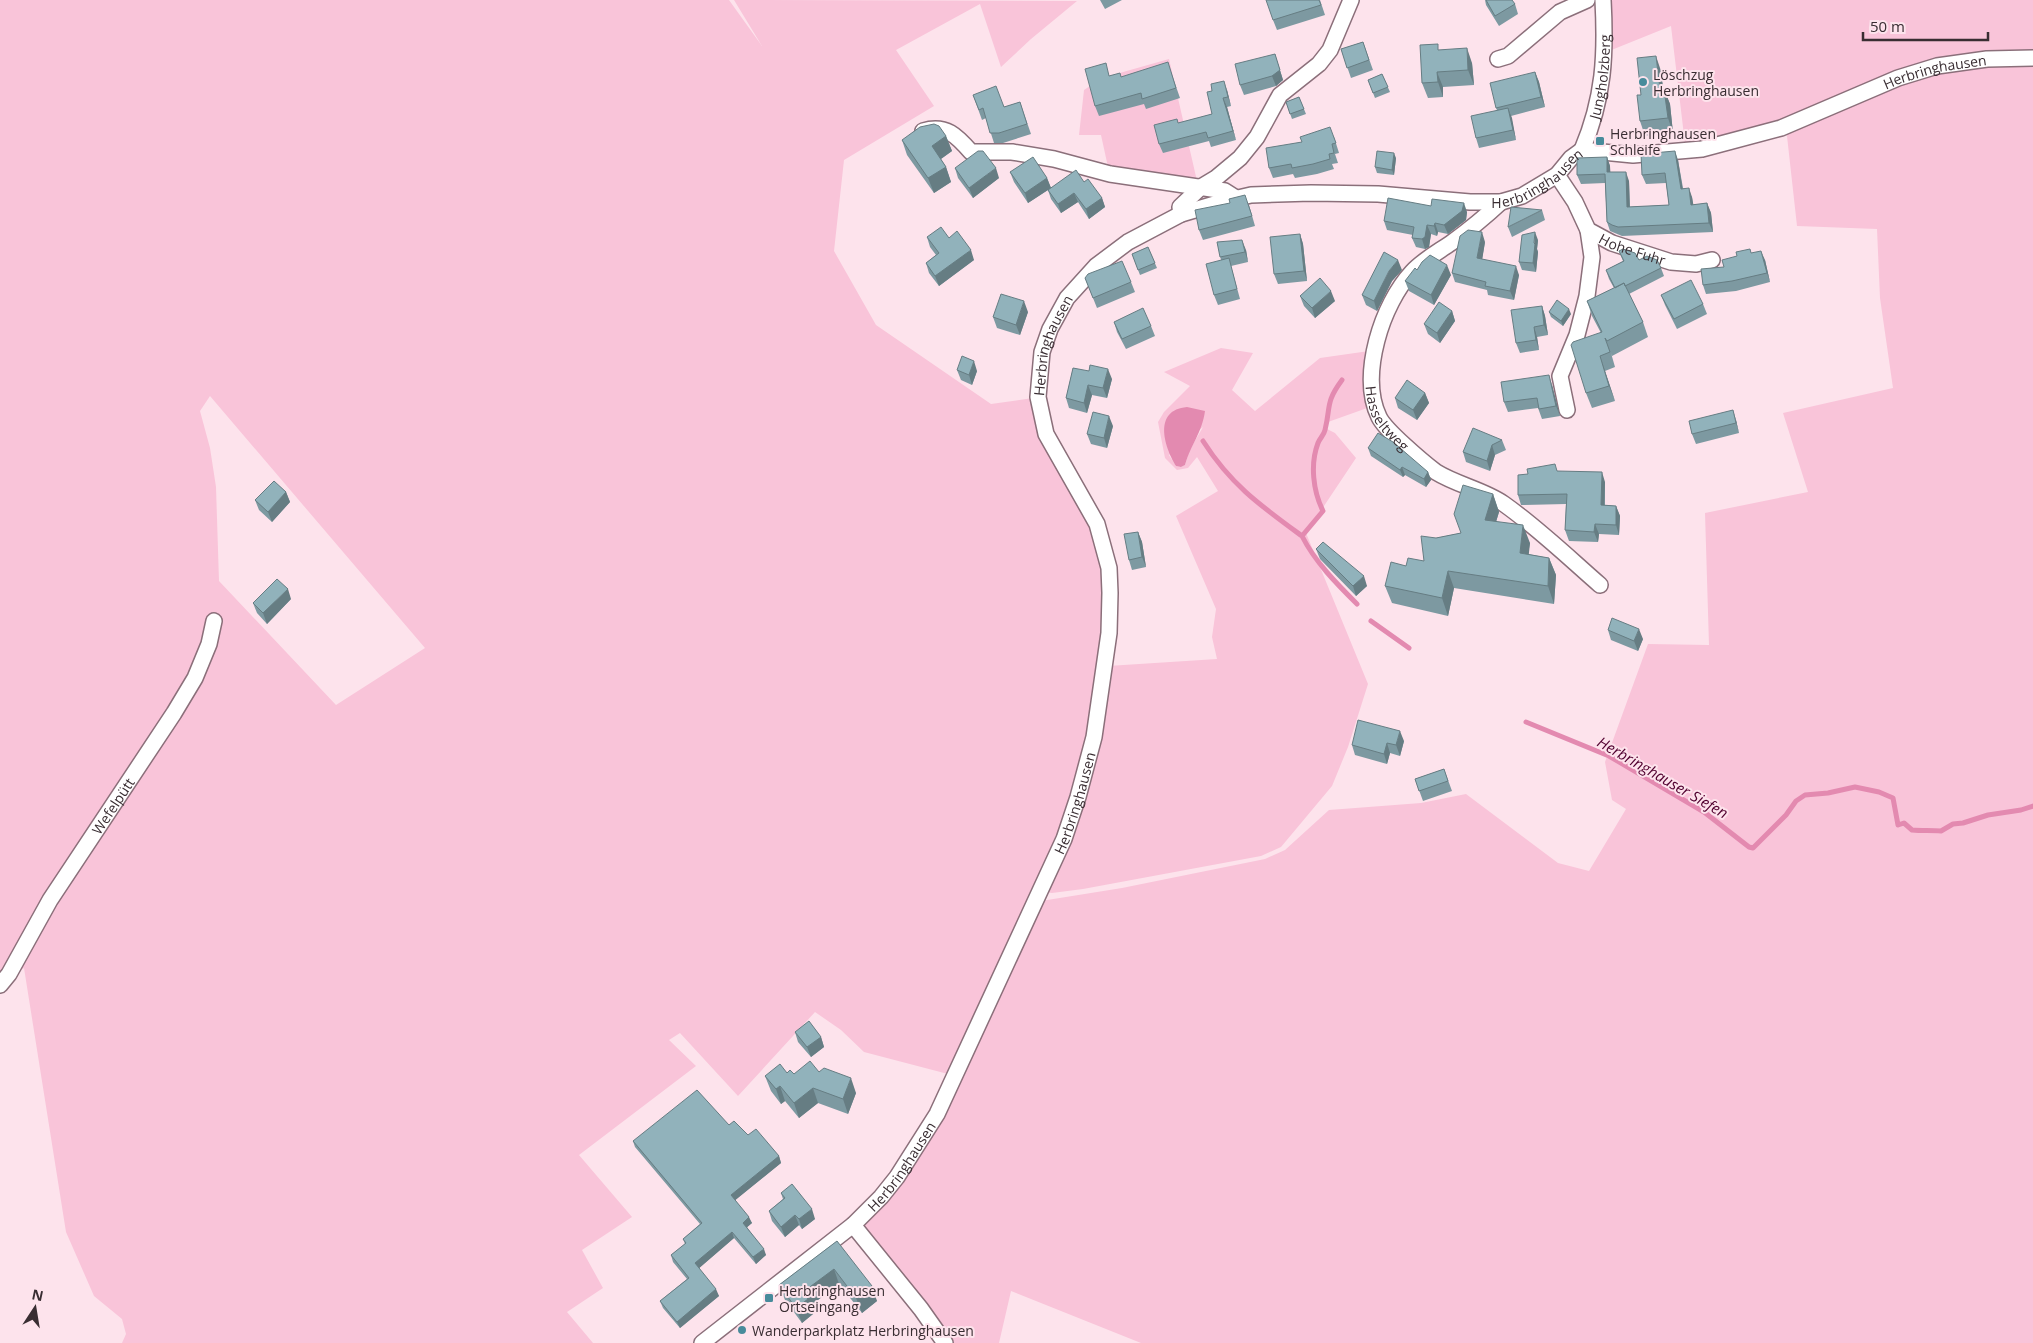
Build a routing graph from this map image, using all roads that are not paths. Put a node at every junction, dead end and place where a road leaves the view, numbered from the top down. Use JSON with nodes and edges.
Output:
{"nodes":[{"id":1,"x":1351,"y":0,"type":"edge"},
{"id":2,"x":1588,"y":0,"type":"edge"},
{"id":3,"x":1603,"y":0,"type":"edge"},
{"id":4,"x":2033,"y":58,"type":"edge"},
{"id":5,"x":1498,"y":59,"type":"dead end"},
{"id":6,"x":908,"y":142,"type":"edge"},
{"id":7,"x":1582,"y":150,"type":"junction"},
{"id":8,"x":1557,"y":174,"type":"junction"},
{"id":9,"x":1201,"y":187,"type":"junction"},
{"id":10,"x":1236,"y":198,"type":"junction"},
{"id":11,"x":1501,"y":202,"type":"junction"},
{"id":12,"x":1181,"y":214,"type":"junction"},
{"id":13,"x":1588,"y":230,"type":"junction"},
{"id":14,"x":1712,"y":260,"type":"dead end"},
{"id":15,"x":1567,"y":410,"type":"dead end"},
{"id":16,"x":1600,"y":585,"type":"dead end"},
{"id":17,"x":214,"y":621,"type":"dead end"},
{"id":18,"x":0,"y":985,"type":"edge"},
{"id":19,"x":853,"y":1225,"type":"junction"},
{"id":20,"x":702,"y":1343,"type":"edge"},
{"id":21,"x":944,"y":1343,"type":"edge"}],
"edges":[{"from":1,"to":9,"type":"street"},
{"from":2,"to":5,"type":"street"},
{"from":3,"to":7,"type":"street","name":"Jungholzberg"},
{"from":4,"to":7,"type":"street","name":"Herbringhausen"},
{"from":6,"to":9,"type":"street","name":"Herbringhausen"},
{"from":7,"to":8,"type":"street","name":"Herbringhausen"},
{"from":8,"to":11,"type":"street","name":"Herbringhausen"},
{"from":8,"to":13,"type":"street","name":"Hohe Fuhr"},
{"from":9,"to":10,"type":"street","name":"Herbringhausen"},
{"from":9,"to":12,"type":"street"},
{"from":10,"to":11,"type":"street","name":"Herbringhausen"},
{"from":10,"to":12,"type":"street","name":"Herbringhausen"},
{"from":11,"to":16,"type":"street","name":"Hasseltweg"},
{"from":12,"to":19,"type":"street","name":"Herbringhausen"},
{"from":13,"to":14,"type":"street","name":"Hohe Fuhr"},
{"from":13,"to":15,"type":"street"},
{"from":17,"to":18,"type":"street","name":"Wefelpütt"},
{"from":19,"to":20,"type":"street","name":"Herbringhausen"},
{"from":19,"to":21,"type":"street"}]}
